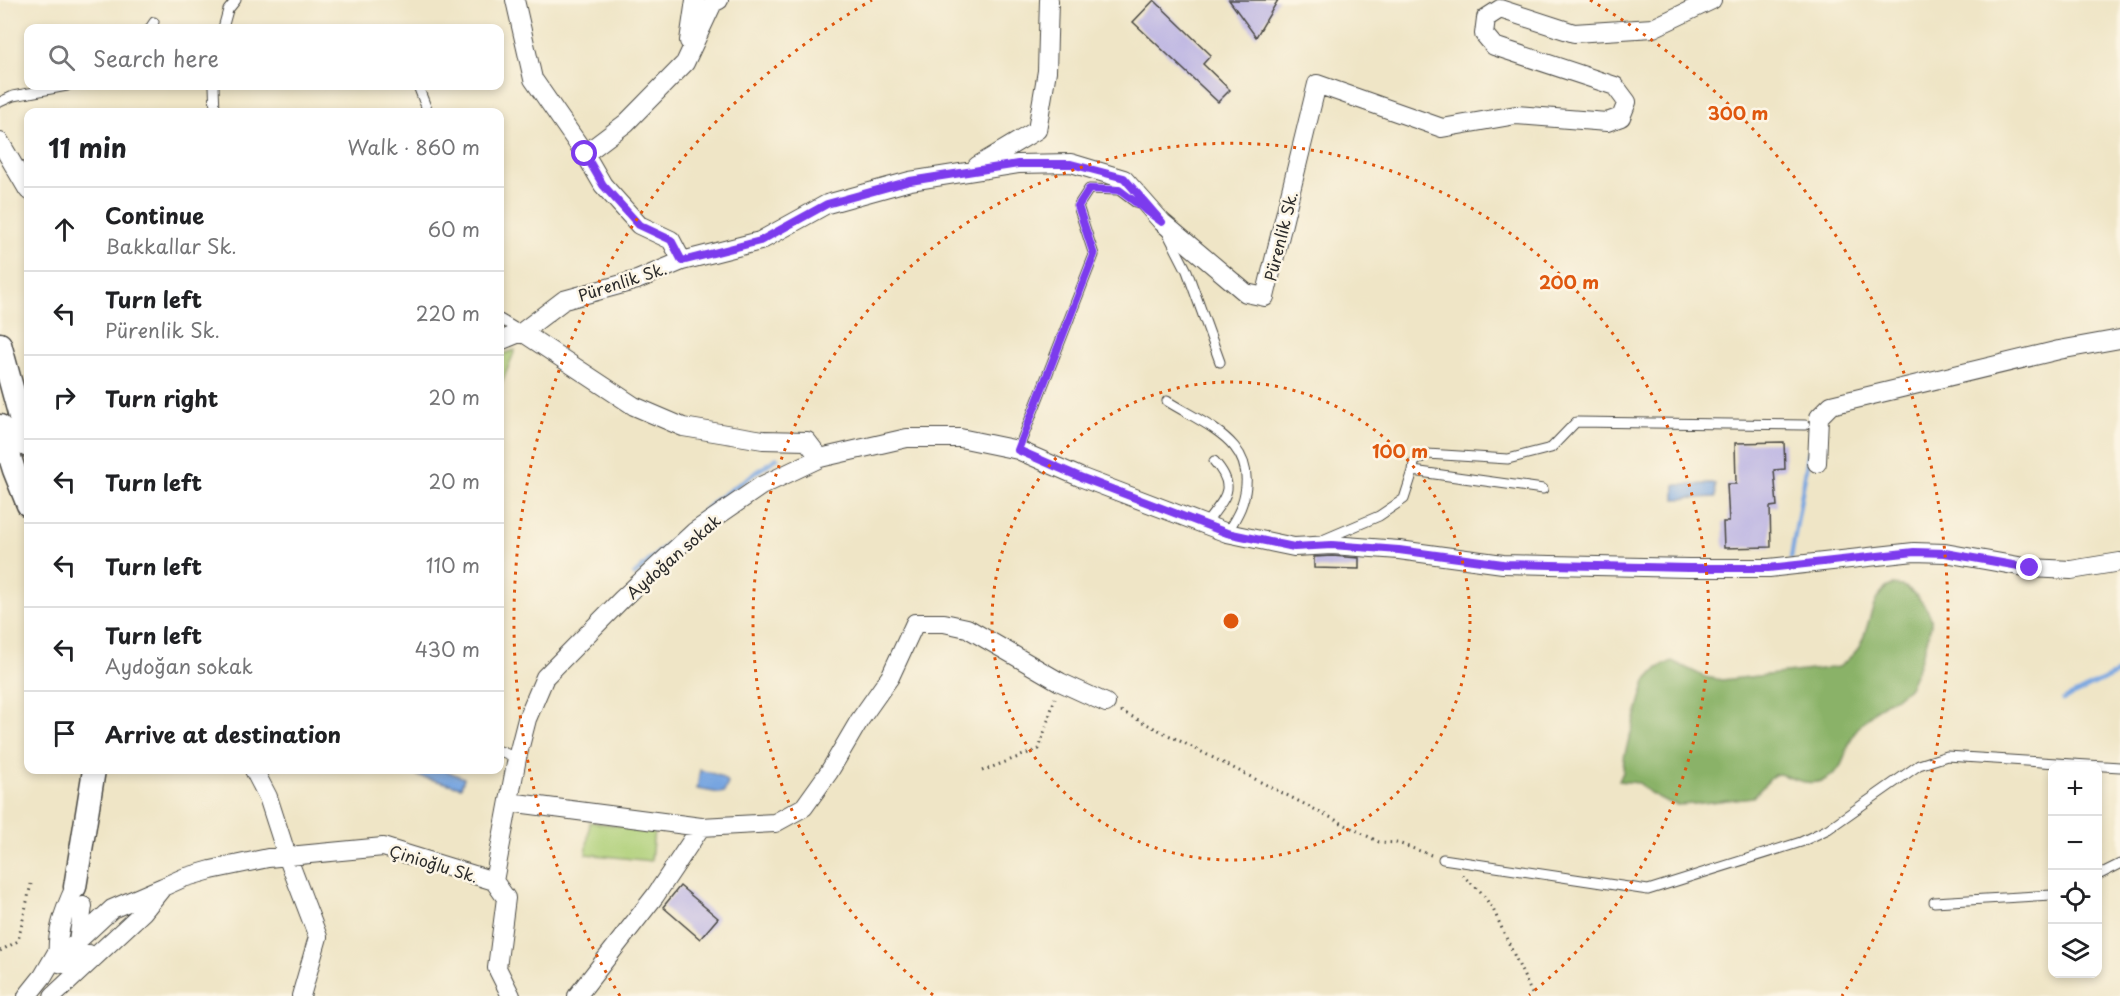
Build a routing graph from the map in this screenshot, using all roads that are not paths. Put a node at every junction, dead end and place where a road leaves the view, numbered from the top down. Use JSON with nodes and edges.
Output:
{"nodes":[{"id":1,"x":236,"y":0,"type":"edge"},
{"id":2,"x":515,"y":0,"type":"edge"},
{"id":3,"x":696,"y":0,"type":"edge"},
{"id":4,"x":719,"y":0,"type":"edge"},
{"id":5,"x":1049,"y":0,"type":"edge"},
{"id":6,"x":1712,"y":0,"type":"edge"},
{"id":7,"x":224,"y":24,"type":"edge"},
{"id":8,"x":685,"y":63,"type":"junction"},
{"id":9,"x":45,"y":90,"type":"edge"},
{"id":10,"x":213,"y":90,"type":"edge"},
{"id":11,"x":420,"y":90,"type":"edge"},
{"id":12,"x":0,"y":102,"type":"edge"},
{"id":13,"x":214,"y":108,"type":"edge"},
{"id":14,"x":426,"y":108,"type":"edge"},
{"id":15,"x":0,"y":141,"type":"edge"},
{"id":16,"x":585,"y":154,"type":"junction"},
{"id":17,"x":968,"y":172,"type":"junction"},
{"id":18,"x":24,"y":183,"type":"edge"},
{"id":19,"x":1162,"y":222,"type":"junction"},
{"id":20,"x":682,"y":261,"type":"junction"},
{"id":21,"x":504,"y":321,"type":"edge"},
{"id":22,"x":522,"y":332,"type":"junction"},
{"id":23,"x":504,"y":339,"type":"edge"},
{"id":24,"x":2120,"y":339,"type":"edge"},
{"id":25,"x":0,"y":344,"type":"edge"},
{"id":26,"x":1220,"y":362,"type":"dead end"},
{"id":27,"x":1167,"y":401,"type":"dead end"},
{"id":28,"x":1805,"y":425,"type":"dead end"},
{"id":29,"x":0,"y":426,"type":"edge"},
{"id":30,"x":24,"y":431,"type":"edge"},
{"id":31,"x":1018,"y":450,"type":"junction"},
{"id":32,"x":820,"y":458,"type":"junction"},
{"id":33,"x":1214,"y":461,"type":"dead end"},
{"id":34,"x":1817,"y":463,"type":"dead end"},
{"id":35,"x":1413,"y":471,"type":"junction"},
{"id":36,"x":1543,"y":489,"type":"dead end"},
{"id":37,"x":24,"y":495,"type":"edge"},
{"id":38,"x":1205,"y":525,"type":"junction"},
{"id":39,"x":1227,"y":533,"type":"junction"},
{"id":40,"x":1294,"y":547,"type":"junction"},
{"id":41,"x":2120,"y":562,"type":"edge"},
{"id":42,"x":1106,"y":703,"type":"road end"},
{"id":43,"x":504,"y":753,"type":"edge"},
{"id":44,"x":518,"y":758,"type":"junction"},
{"id":45,"x":2120,"y":767,"type":"edge"},
{"id":46,"x":94,"y":774,"type":"edge"},
{"id":47,"x":256,"y":774,"type":"edge"},
{"id":48,"x":509,"y":802,"type":"junction"},
{"id":49,"x":701,"y":827,"type":"junction"},
{"id":50,"x":287,"y":855,"type":"junction"},
{"id":51,"x":1443,"y":859,"type":"road end"},
{"id":52,"x":2120,"y":864,"type":"edge"},
{"id":53,"x":2102,"y":873,"type":"edge"},
{"id":54,"x":494,"y":881,"type":"junction"},
{"id":55,"x":163,"y":887,"type":"junction"},
{"id":56,"x":2048,"y":896,"type":"edge"},
{"id":57,"x":79,"y":897,"type":"junction"},
{"id":58,"x":1934,"y":902,"type":"dead end"},
{"id":59,"x":99,"y":920,"type":"junction"},
{"id":60,"x":118,"y":935,"type":"junction"},
{"id":61,"x":79,"y":938,"type":"junction"},
{"id":62,"x":57,"y":952,"type":"junction"},
{"id":63,"x":73,"y":963,"type":"junction"},
{"id":64,"x":58,"y":992,"type":"edge"},
{"id":65,"x":27,"y":996,"type":"edge"},
{"id":66,"x":301,"y":996,"type":"edge"},
{"id":67,"x":511,"y":996,"type":"edge"},
{"id":68,"x":577,"y":996,"type":"edge"}],
"edges":[{"from":1,"to":7,"type":"lane"},
{"from":2,"to":16,"type":"street"},
{"from":3,"to":8,"type":"street"},
{"from":4,"to":8,"type":"street"},
{"from":5,"to":17,"type":"street"},
{"from":6,"to":19,"type":"street","name":"Pürenlik Sk."},
{"from":8,"to":16,"type":"street"},
{"from":9,"to":12,"type":"lane"},
{"from":10,"to":13,"type":"lane"},
{"from":11,"to":14,"type":"lane"},
{"from":15,"to":18,"type":"street"},
{"from":16,"to":20,"type":"street"},
{"from":17,"to":19,"type":"street","name":"Pürenlik Sk."},
{"from":17,"to":20,"type":"street","name":"Pürenlik Sk."},
{"from":19,"to":26,"type":"lane"},
{"from":19,"to":31,"type":"lane"},
{"from":20,"to":22,"type":"street","name":"Pürenlik Sk."},
{"from":21,"to":22,"type":"lane"},
{"from":22,"to":23,"type":"street","name":"Pürenlik Sk."},
{"from":22,"to":32,"type":"street"},
{"from":24,"to":34,"type":"street"},
{"from":25,"to":30,"type":"street"},
{"from":27,"to":39,"type":"lane"},
{"from":28,"to":35,"type":"lane"},
{"from":29,"to":37,"type":"street"},
{"from":31,"to":32,"type":"street","name":"Aydoğan sokak"},
{"from":31,"to":38,"type":"street","name":"Aydoğan sokak"},
{"from":32,"to":44,"type":"street","name":"Aydoğan sokak"},
{"from":33,"to":38,"type":"lane"},
{"from":35,"to":36,"type":"lane"},
{"from":35,"to":40,"type":"lane"},
{"from":38,"to":39,"type":"street","name":"Aydoğan sokak"},
{"from":39,"to":40,"type":"street","name":"Aydoğan sokak"},
{"from":40,"to":41,"type":"street","name":"Aydoğan sokak"},
{"from":42,"to":49,"type":"street"},
{"from":43,"to":44,"type":"lane"},
{"from":44,"to":48,"type":"street","name":"Aydoğan sokak"},
{"from":45,"to":51,"type":"lane"},
{"from":46,"to":57,"type":"street"},
{"from":47,"to":50,"type":"street"},
{"from":48,"to":49,"type":"street"},
{"from":48,"to":54,"type":"street","name":"Aydoğan sokak"},
{"from":49,"to":68,"type":"street"},
{"from":50,"to":54,"type":"street","name":"Çinioğlu Sk."},
{"from":50,"to":55,"type":"street","name":"Çinioğlu Sk."},
{"from":50,"to":66,"type":"street"},
{"from":52,"to":53,"type":"lane"},
{"from":54,"to":67,"type":"street","name":"Çinioğlu Sk."},
{"from":55,"to":59,"type":"street","name":"Çinioğlu Sk."},
{"from":55,"to":60,"type":"street"},
{"from":56,"to":58,"type":"lane"},
{"from":57,"to":59,"type":"street"},
{"from":57,"to":61,"type":"street"},
{"from":57,"to":62,"type":"street"},
{"from":59,"to":61,"type":"street","name":"Çinioğlu Sk."},
{"from":60,"to":63,"type":"street"},
{"from":60,"to":64,"type":"street"},
{"from":61,"to":62,"type":"street","name":"Çinioğlu Sk."},
{"from":61,"to":63,"type":"street"},
{"from":62,"to":63,"type":"street"},
{"from":62,"to":65,"type":"street"},
{"from":63,"to":64,"type":"street"}]}
